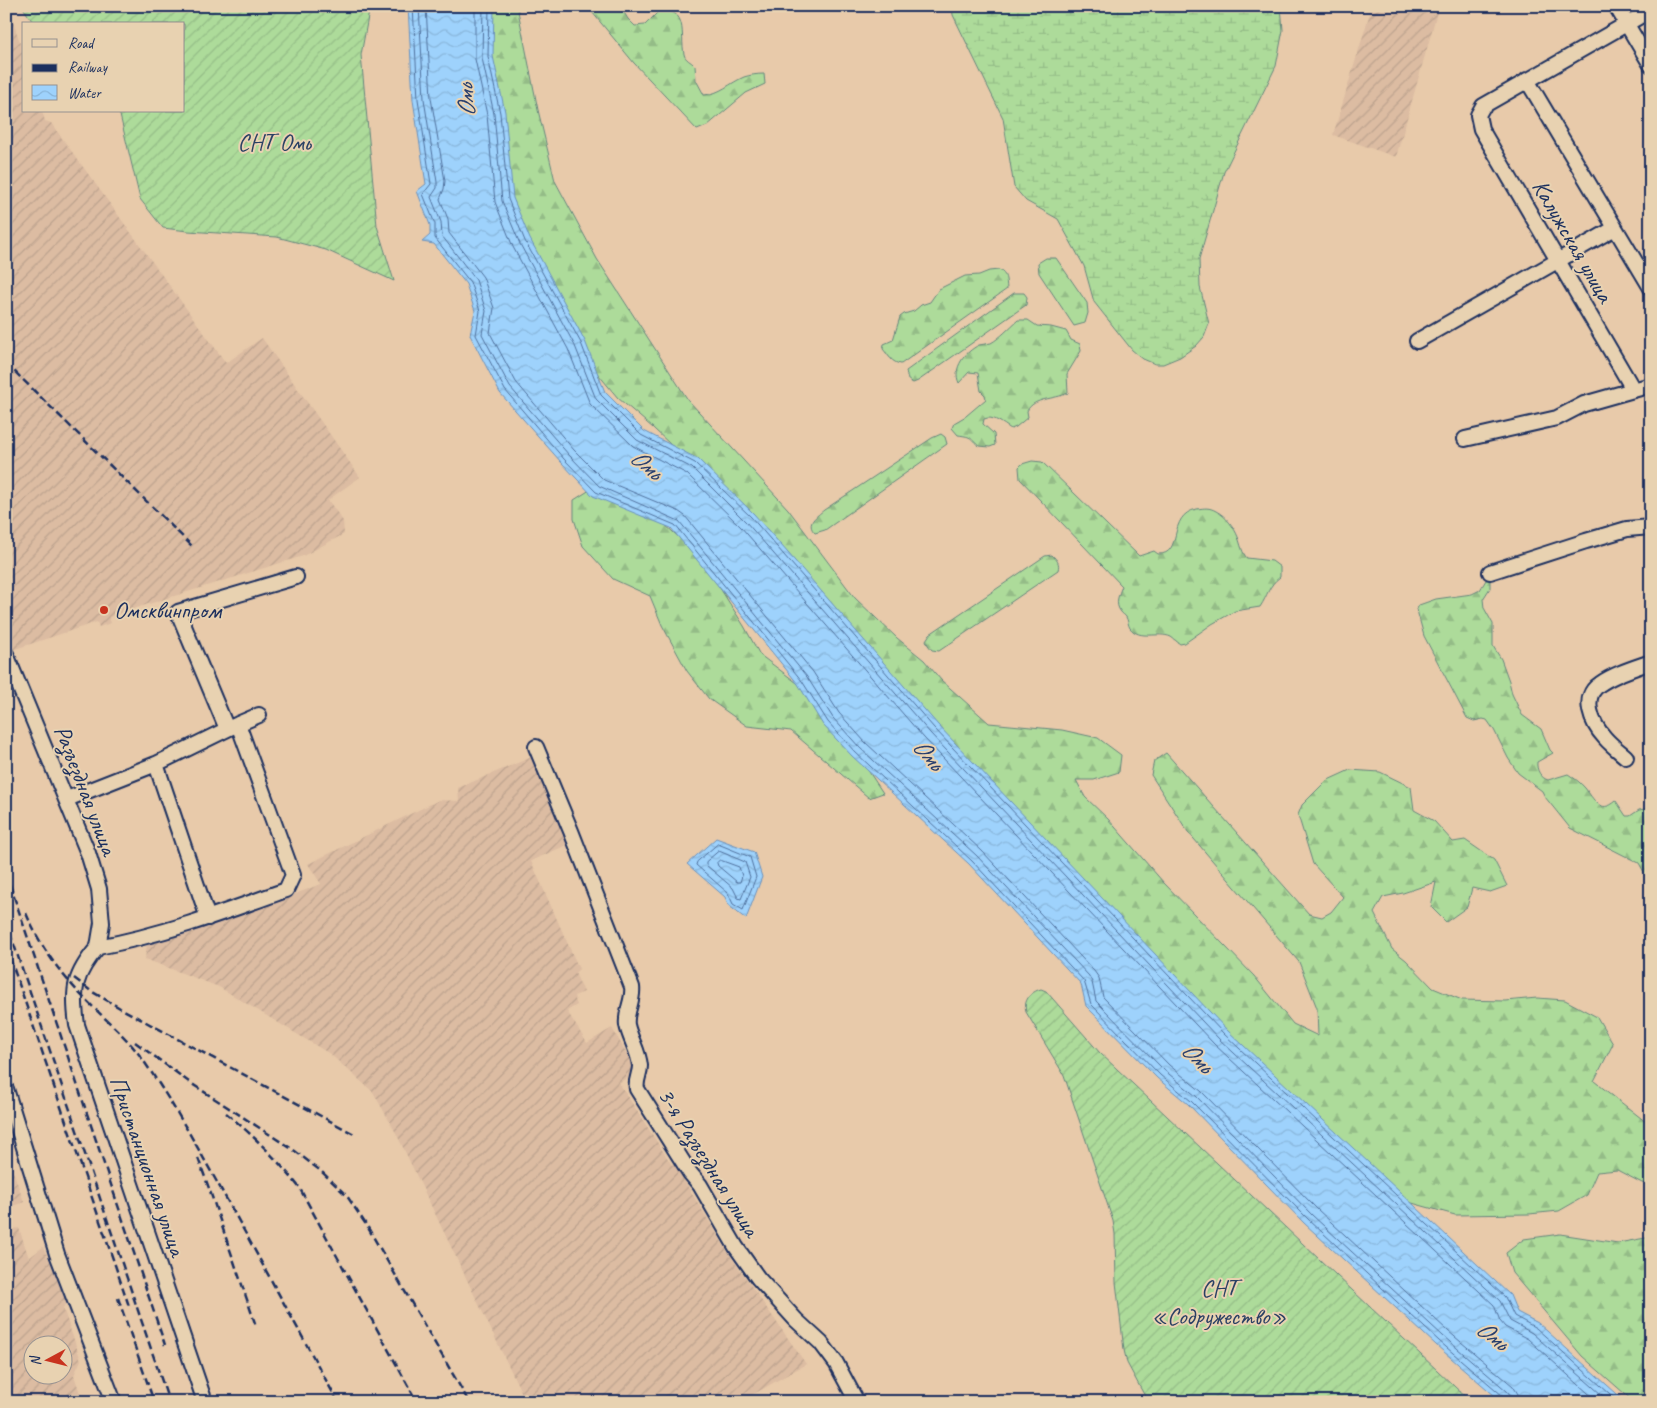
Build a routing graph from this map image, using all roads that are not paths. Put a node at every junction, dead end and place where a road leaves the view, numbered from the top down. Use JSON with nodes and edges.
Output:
{"nodes":[{"id":1,"x":1616,"y":6,"type":"edge"},
{"id":2,"x":1651,"y":10,"type":"edge"},
{"id":3,"x":1626,"y":25,"type":"junction"},
{"id":4,"x":1651,"y":65,"type":"edge"},
{"id":5,"x":1528,"y":80,"type":"junction"},
{"id":6,"x":1615,"y":228,"type":"junction"},
{"id":7,"x":1558,"y":261,"type":"junction"},
{"id":8,"x":1651,"y":288,"type":"edge"},
{"id":9,"x":1417,"y":341,"type":"dead end"},
{"id":10,"x":1651,"y":386,"type":"edge"},
{"id":11,"x":1633,"y":389,"type":"junction"},
{"id":12,"x":1465,"y":439,"type":"dead end"},
{"id":13,"x":1651,"y":527,"type":"edge"},
{"id":14,"x":1490,"y":572,"type":"dead end"},
{"id":15,"x":296,"y":577,"type":"dead end"},
{"id":16,"x":6,"y":654,"type":"edge"},
{"id":17,"x":1651,"y":662,"type":"edge"},
{"id":18,"x":260,"y":715,"type":"dead end"},
{"id":19,"x":232,"y":726,"type":"junction"},
{"id":20,"x":536,"y":748,"type":"dead end"},
{"id":21,"x":1626,"y":757,"type":"dead end"},
{"id":22,"x":156,"y":764,"type":"junction"},
{"id":23,"x":67,"y":799,"type":"junction"},
{"id":24,"x":208,"y":918,"type":"junction"},
{"id":25,"x":98,"y":947,"type":"junction"},
{"id":26,"x":6,"y":1089,"type":"edge"},
{"id":27,"x":114,"y":1402,"type":"edge"},
{"id":28,"x":205,"y":1402,"type":"edge"},
{"id":29,"x":857,"y":1402,"type":"edge"}],
"edges":[{"from":1,"to":3,"type":"street"},
{"from":2,"to":3,"type":"street"},
{"from":3,"to":4,"type":"street"},
{"from":3,"to":5,"type":"street"},
{"from":5,"to":6,"type":"street"},
{"from":5,"to":7,"type":"street","name":"Калужская улица"},
{"from":6,"to":7,"type":"street"},
{"from":6,"to":8,"type":"street"},
{"from":7,"to":9,"type":"street"},
{"from":7,"to":11,"type":"street","name":"Калужская улица"},
{"from":10,"to":11,"type":"street"},
{"from":11,"to":12,"type":"street"},
{"from":13,"to":14,"type":"street"},
{"from":15,"to":19,"type":"street"},
{"from":16,"to":23,"type":"street","name":"Разъездная улица"},
{"from":17,"to":21,"type":"street"},
{"from":18,"to":19,"type":"street"},
{"from":19,"to":22,"type":"street"},
{"from":19,"to":24,"type":"street"},
{"from":20,"to":29,"type":"street","name":"3-я Разъездная улица"},
{"from":22,"to":23,"type":"street"},
{"from":22,"to":24,"type":"street"},
{"from":23,"to":25,"type":"street","name":"Разъездная улица"},
{"from":24,"to":25,"type":"street"},
{"from":25,"to":28,"type":"street","name":"Пристанционная улица"},
{"from":26,"to":27,"type":"street"}]}
